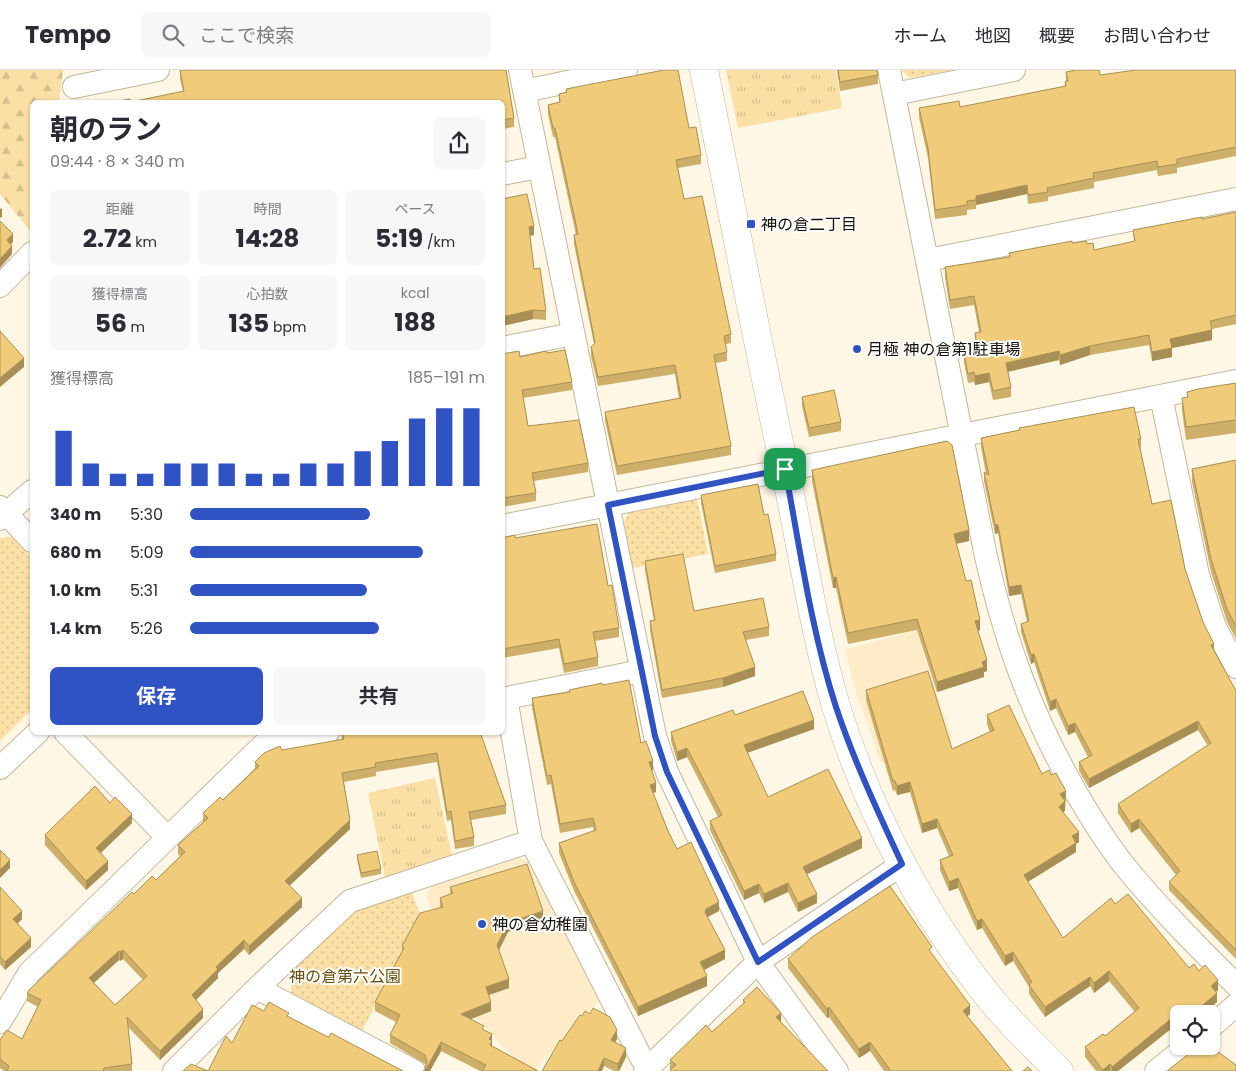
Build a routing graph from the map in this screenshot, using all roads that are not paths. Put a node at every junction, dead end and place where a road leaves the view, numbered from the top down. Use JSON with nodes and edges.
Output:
{"nodes":[{"id":1,"x":158,"y":70,"type":"edge"},
{"id":2,"x":626,"y":70,"type":"edge"},
{"id":3,"x":704,"y":70,"type":"edge"},
{"id":4,"x":889,"y":70,"type":"edge"},
{"id":5,"x":1014,"y":70,"type":"edge"},
{"id":6,"x":522,"y":80,"type":"edge"},
{"id":7,"x":74,"y":86,"type":"edge"},
{"id":8,"x":894,"y":94,"type":"junction"},
{"id":9,"x":539,"y":167,"type":"junction"},
{"id":10,"x":505,"y":173,"type":"edge"},
{"id":11,"x":1236,"y":199,"type":"edge"},
{"id":12,"x":928,"y":260,"type":"junction"},
{"id":13,"x":28,"y":263,"type":"edge"},
{"id":14,"x":0,"y":286,"type":"edge"},
{"id":15,"x":573,"y":334,"type":"junction"},
{"id":16,"x":505,"y":347,"type":"edge"},
{"id":17,"x":1236,"y":381,"type":"edge"},
{"id":18,"x":1161,"y":396,"type":"junction"},
{"id":19,"x":962,"y":435,"type":"junction"},
{"id":20,"x":785,"y":469,"type":"junction"},
{"id":21,"x":30,"y":492,"type":"edge"},
{"id":22,"x":608,"y":505,"type":"junction"},
{"id":23,"x":2,"y":513,"type":"edge"},
{"id":24,"x":505,"y":525,"type":"edge"},
{"id":25,"x":30,"y":539,"type":"edge"},
{"id":26,"x":1236,"y":667,"type":"edge"},
{"id":27,"x":641,"y":671,"type":"junction"},
{"id":28,"x":505,"y":699,"type":"edge"},
{"id":29,"x":505,"y":704,"type":"edge"},
{"id":30,"x":35,"y":735,"type":"edge"},
{"id":31,"x":68,"y":735,"type":"edge"},
{"id":32,"x":313,"y":735,"type":"edge"},
{"id":33,"x":0,"y":768,"type":"edge"},
{"id":34,"x":167,"y":838,"type":"junction"},
{"id":35,"x":531,"y":841,"type":"junction"},
{"id":36,"x":902,"y":864,"type":"junction"},
{"id":37,"x":758,"y":962,"type":"junction"},
{"id":38,"x":1236,"y":986,"type":"edge"},
{"id":39,"x":257,"y":988,"type":"junction"},
{"id":40,"x":1236,"y":1006,"type":"edge"},
{"id":41,"x":1220,"y":1019,"type":"edge"},
{"id":42,"x":0,"y":1022,"type":"edge"},
{"id":43,"x":1176,"y":1055,"type":"edge"},
{"id":44,"x":646,"y":1070,"type":"edge"},
{"id":45,"x":174,"y":1071,"type":"edge"},
{"id":46,"x":414,"y":1071,"type":"edge"},
{"id":47,"x":838,"y":1071,"type":"edge"},
{"id":48,"x":1059,"y":1071,"type":"edge"},
{"id":49,"x":1156,"y":1071,"type":"edge"}],
"edges":[{"from":1,"to":7,"type":"street"},
{"from":2,"to":6,"type":"street"},
{"from":3,"to":20,"type":"street"},
{"from":4,"to":8,"type":"street"},
{"from":5,"to":8,"type":"street"},
{"from":6,"to":9,"type":"street"},
{"from":8,"to":12,"type":"street"},
{"from":9,"to":10,"type":"street"},
{"from":9,"to":15,"type":"street"},
{"from":11,"to":12,"type":"street"},
{"from":12,"to":19,"type":"street"},
{"from":13,"to":14,"type":"street"},
{"from":15,"to":16,"type":"street"},
{"from":15,"to":22,"type":"street"},
{"from":17,"to":18,"type":"street"},
{"from":18,"to":19,"type":"street"},
{"from":18,"to":26,"type":"street"},
{"from":19,"to":20,"type":"street"},
{"from":19,"to":38,"type":"street"},
{"from":20,"to":22,"type":"street"},
{"from":20,"to":36,"type":"street"},
{"from":21,"to":23,"type":"street"},
{"from":22,"to":24,"type":"street"},
{"from":22,"to":27,"type":"street"},
{"from":23,"to":25,"type":"street"},
{"from":27,"to":28,"type":"street"},
{"from":27,"to":37,"type":"street"},
{"from":29,"to":35,"type":"street"},
{"from":30,"to":33,"type":"street"},
{"from":31,"to":34,"type":"street"},
{"from":32,"to":34,"type":"street"},
{"from":34,"to":42,"type":"street"},
{"from":35,"to":39,"type":"street"},
{"from":35,"to":44,"type":"street"},
{"from":36,"to":37,"type":"street"},
{"from":36,"to":48,"type":"street"},
{"from":37,"to":44,"type":"street"},
{"from":37,"to":47,"type":"street"},
{"from":39,"to":45,"type":"street"},
{"from":39,"to":46,"type":"street"},
{"from":40,"to":41,"type":"street"},
{"from":43,"to":49,"type":"street"}]}
